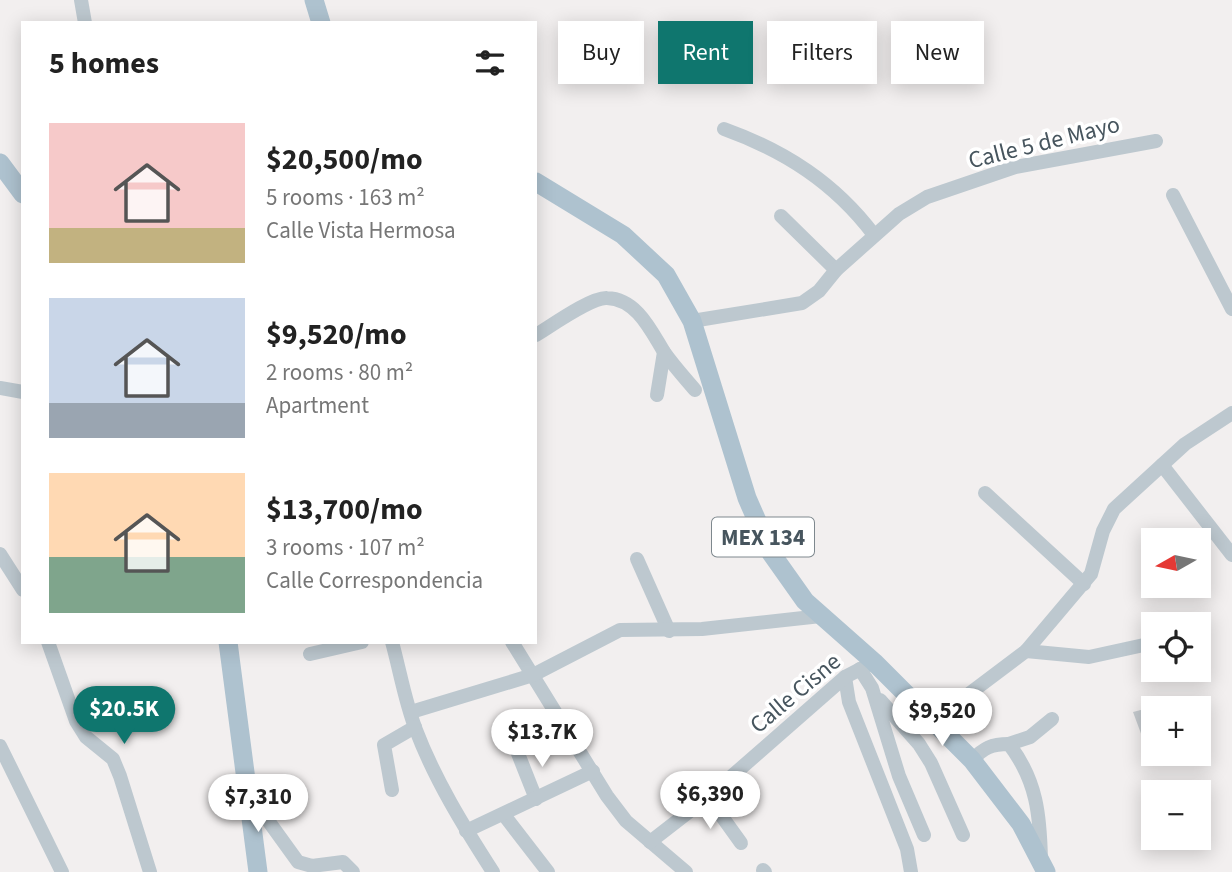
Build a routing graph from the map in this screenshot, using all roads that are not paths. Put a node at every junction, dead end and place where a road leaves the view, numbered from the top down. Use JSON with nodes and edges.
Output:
{"nodes":[{"id":1,"x":81,"y":0,"type":"edge"},
{"id":2,"x":314,"y":0,"type":"edge"},
{"id":3,"x":85,"y":21,"type":"edge"},
{"id":4,"x":320,"y":21,"type":"edge"},
{"id":5,"x":724,"y":129,"type":"dead end"},
{"id":6,"x":1156,"y":141,"type":"dead end"},
{"id":7,"x":0,"y":163,"type":"edge"},
{"id":8,"x":537,"y":185,"type":"edge"},
{"id":9,"x":21,"y":191,"type":"edge"},
{"id":10,"x":1173,"y":195,"type":"dead end"},
{"id":11,"x":781,"y":216,"type":"dead end"},
{"id":12,"x":874,"y":235,"type":"junction"},
{"id":13,"x":836,"y":270,"type":"junction"},
{"id":14,"x":1232,"y":309,"type":"edge"},
{"id":15,"x":692,"y":321,"type":"junction"},
{"id":16,"x":537,"y":334,"type":"edge"},
{"id":17,"x":664,"y":352,"type":"junction"},
{"id":18,"x":0,"y":388,"type":"edge"},
{"id":19,"x":695,"y":390,"type":"dead end"},
{"id":20,"x":21,"y":392,"type":"edge"},
{"id":21,"x":657,"y":395,"type":"dead end"},
{"id":22,"x":1232,"y":414,"type":"edge"},
{"id":23,"x":1161,"y":465,"type":"junction"},
{"id":24,"x":985,"y":493,"type":"dead end"},
{"id":25,"x":0,"y":554,"type":"edge"},
{"id":26,"x":1232,"y":555,"type":"edge"},
{"id":27,"x":637,"y":559,"type":"dead end"},
{"id":28,"x":1084,"y":584,"type":"junction"},
{"id":29,"x":21,"y":587,"type":"edge"},
{"id":30,"x":821,"y":616,"type":"junction"},
{"id":31,"x":669,"y":631,"type":"junction"},
{"id":32,"x":49,"y":644,"type":"edge"},
{"id":33,"x":228,"y":644,"type":"edge"},
{"id":34,"x":353,"y":644,"type":"edge"},
{"id":35,"x":393,"y":644,"type":"edge"},
{"id":36,"x":513,"y":644,"type":"edge"},
{"id":37,"x":1141,"y":646,"type":"edge"},
{"id":38,"x":1026,"y":651,"type":"junction"},
{"id":39,"x":310,"y":654,"type":"dead end"},
{"id":40,"x":867,"y":666,"type":"junction"},
{"id":41,"x":533,"y":675,"type":"junction"},
{"id":42,"x":845,"y":677,"type":"junction"},
{"id":43,"x":872,"y":688,"type":"junction"},
{"id":44,"x":411,"y":712,"type":"junction"},
{"id":45,"x":1052,"y":719,"type":"dead end"},
{"id":46,"x":933,"y":720,"type":"junction"},
{"id":47,"x":415,"y":727,"type":"junction"},
{"id":48,"x":1009,"y":744,"type":"junction"},
{"id":49,"x":0,"y":746,"type":"edge"},
{"id":50,"x":517,"y":751,"type":"dead end"},
{"id":51,"x":972,"y":760,"type":"junction"},
{"id":52,"x":593,"y":771,"type":"junction"},
{"id":53,"x":392,"y":790,"type":"dead end"},
{"id":54,"x":249,"y":794,"type":"junction"},
{"id":55,"x":708,"y":797,"type":"junction"},
{"id":56,"x":536,"y":799,"type":"junction"},
{"id":57,"x":504,"y":815,"type":"junction"},
{"id":58,"x":466,"y":831,"type":"junction"},
{"id":59,"x":924,"y":835,"type":"dead end"},
{"id":60,"x":963,"y":835,"type":"dead end"},
{"id":61,"x":650,"y":842,"type":"junction"},
{"id":62,"x":741,"y":843,"type":"dead end"},
{"id":63,"x":1044,"y":866,"type":"edge"},
{"id":64,"x":62,"y":872,"type":"edge"},
{"id":65,"x":150,"y":872,"type":"edge"},
{"id":66,"x":258,"y":872,"type":"edge"},
{"id":67,"x":354,"y":872,"type":"edge"},
{"id":68,"x":493,"y":872,"type":"edge"},
{"id":69,"x":548,"y":872,"type":"edge"},
{"id":70,"x":686,"y":872,"type":"edge"},
{"id":71,"x":912,"y":872,"type":"edge"}],
"edges":[{"from":1,"to":3,"type":"street"},
{"from":2,"to":4,"type":"main road"},
{"from":5,"to":12,"type":"street"},
{"from":6,"to":12,"type":"street","name":"Calle 5 de Mayo"},
{"from":7,"to":9,"type":"main road"},
{"from":8,"to":15,"type":"main road","number":"MEX 134"},
{"from":10,"to":14,"type":"street"},
{"from":11,"to":13,"type":"street"},
{"from":12,"to":13,"type":"street","name":"Calle 5 de Mayo"},
{"from":13,"to":15,"type":"street","name":"Calle 5 de Mayo"},
{"from":15,"to":30,"type":"main road","number":"MEX 134"},
{"from":16,"to":17,"type":"street"},
{"from":17,"to":19,"type":"street"},
{"from":17,"to":21,"type":"street"},
{"from":18,"to":20,"type":"street"},
{"from":22,"to":23,"type":"street"},
{"from":23,"to":26,"type":"street"},
{"from":23,"to":28,"type":"street"},
{"from":24,"to":28,"type":"street"},
{"from":25,"to":29,"type":"street"},
{"from":27,"to":31,"type":"street"},
{"from":28,"to":38,"type":"street"},
{"from":30,"to":31,"type":"street"},
{"from":30,"to":40,"type":"main road","number":"MEX 134"},
{"from":31,"to":41,"type":"street"},
{"from":32,"to":65,"type":"street"},
{"from":33,"to":54,"type":"main road"},
{"from":34,"to":39,"type":"street"},
{"from":35,"to":44,"type":"street"},
{"from":36,"to":41,"type":"street"},
{"from":37,"to":38,"type":"street"},
{"from":38,"to":46,"type":"street"},
{"from":40,"to":42,"type":"street","name":"Calle Cisne"},
{"from":40,"to":43,"type":"street"},
{"from":40,"to":46,"type":"main road","number":"MEX 134"},
{"from":41,"to":44,"type":"street"},
{"from":41,"to":52,"type":"street"},
{"from":42,"to":55,"type":"street","name":"Calle Cisne"},
{"from":42,"to":71,"type":"street"},
{"from":43,"to":59,"type":"street"},
{"from":43,"to":60,"type":"street"},
{"from":44,"to":47,"type":"street"},
{"from":45,"to":48,"type":"street"},
{"from":46,"to":51,"type":"main road","number":"MEX 134"},
{"from":47,"to":53,"type":"street"},
{"from":47,"to":58,"type":"street"},
{"from":48,"to":51,"type":"street"},
{"from":48,"to":63,"type":"street"},
{"from":49,"to":64,"type":"street"},
{"from":50,"to":56,"type":"street"},
{"from":51,"to":63,"type":"main road","number":"MEX 134"},
{"from":52,"to":56,"type":"street"},
{"from":52,"to":61,"type":"street"},
{"from":54,"to":66,"type":"main road"},
{"from":54,"to":67,"type":"street"},
{"from":55,"to":61,"type":"street","name":"Calle Cisne"},
{"from":55,"to":62,"type":"street"},
{"from":56,"to":57,"type":"street"},
{"from":57,"to":58,"type":"street"},
{"from":57,"to":69,"type":"street"},
{"from":58,"to":68,"type":"street"},
{"from":61,"to":70,"type":"street"}]}
